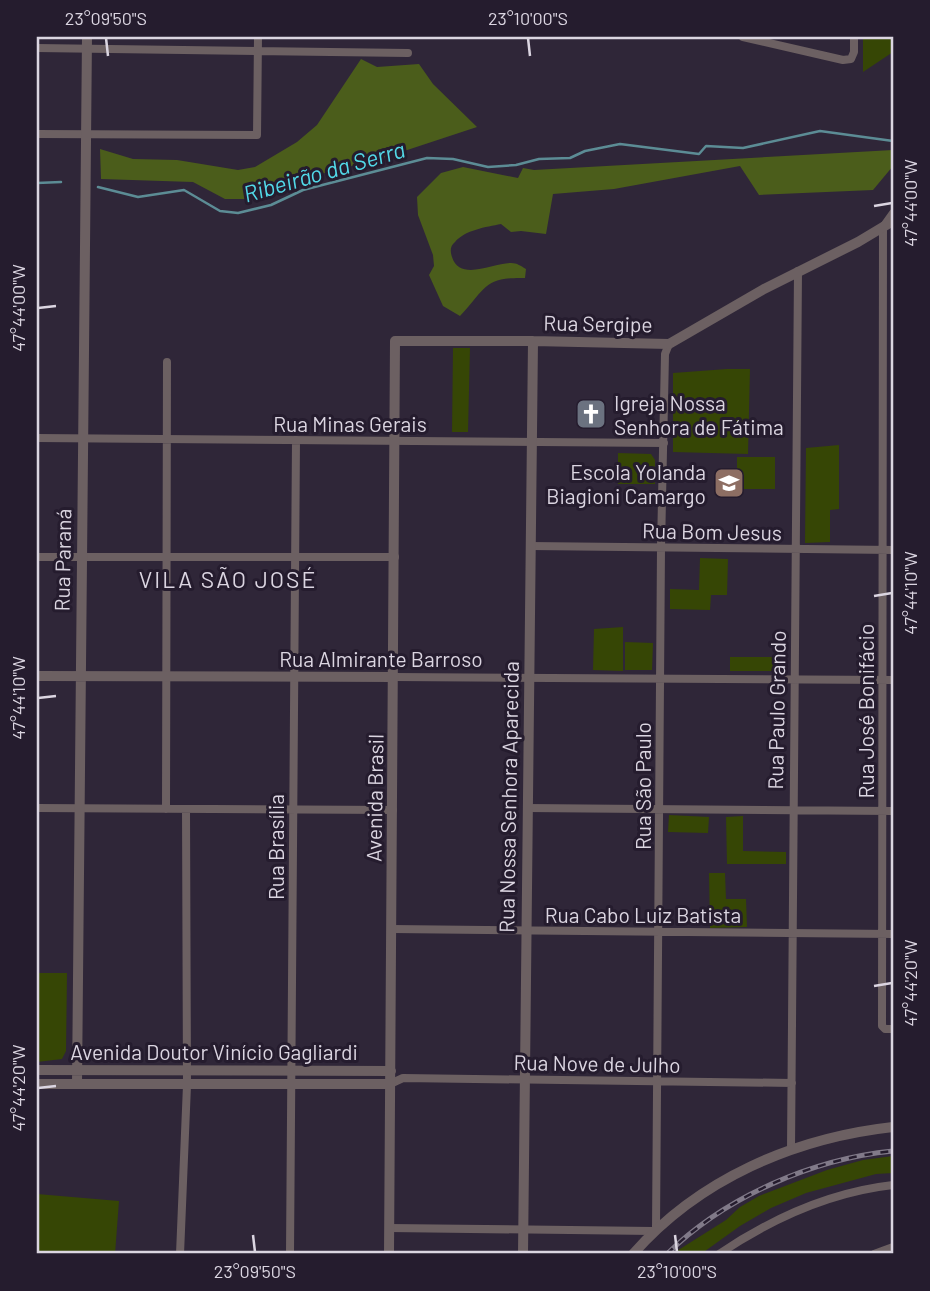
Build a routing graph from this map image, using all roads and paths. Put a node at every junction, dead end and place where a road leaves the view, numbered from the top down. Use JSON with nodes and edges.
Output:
{"nodes":[{"id":1,"x":87,"y":37,"type":"edge"},
{"id":2,"x":258,"y":37,"type":"edge"},
{"id":3,"x":743,"y":37,"type":"edge"},
{"id":4,"x":854,"y":37,"type":"edge"},
{"id":5,"x":766,"y":39,"type":"edge"},
{"id":6,"x":37,"y":48,"type":"edge"},
{"id":7,"x":86,"y":49,"type":"junction"},
{"id":8,"x":258,"y":51,"type":"junction"},
{"id":9,"x":408,"y":53,"type":"dead end"},
{"id":10,"x":37,"y":134,"type":"edge"},
{"id":11,"x":86,"y":134,"type":"junction"},
{"id":12,"x":893,"y":213,"type":"edge"},
{"id":13,"x":893,"y":221,"type":"edge"},
{"id":14,"x":883,"y":226,"type":"junction"},
{"id":15,"x":798,"y":271,"type":"junction"},
{"id":16,"x":395,"y":341,"type":"joint"},
{"id":17,"x":533,"y":341,"type":"junction"},
{"id":18,"x":669,"y":344,"type":"junction"},
{"id":19,"x":167,"y":362,"type":"dead end"},
{"id":20,"x":37,"y":438,"type":"edge"},
{"id":21,"x":83,"y":439,"type":"junction"},
{"id":22,"x":167,"y":439,"type":"junction"},
{"id":23,"x":296,"y":440,"type":"junction"},
{"id":24,"x":395,"y":441,"type":"junction"},
{"id":25,"x":531,"y":442,"type":"junction"},
{"id":26,"x":664,"y":443,"type":"junction"},
{"id":27,"x":530,"y":546,"type":"junction"},
{"id":28,"x":662,"y":548,"type":"junction"},
{"id":29,"x":795,"y":549,"type":"junction"},
{"id":30,"x":883,"y":550,"type":"junction"},
{"id":31,"x":893,"y":550,"type":"edge"},
{"id":32,"x":82,"y":556,"type":"junction"},
{"id":33,"x":37,"y":557,"type":"edge"},
{"id":34,"x":167,"y":557,"type":"junction"},
{"id":35,"x":295,"y":557,"type":"junction"},
{"id":36,"x":395,"y":557,"type":"junction"},
{"id":37,"x":37,"y":676,"type":"edge"},
{"id":38,"x":81,"y":676,"type":"junction"},
{"id":39,"x":166,"y":676,"type":"junction"},
{"id":40,"x":294,"y":677,"type":"junction"},
{"id":41,"x":394,"y":677,"type":"junction"},
{"id":42,"x":528,"y":678,"type":"junction"},
{"id":43,"x":660,"y":679,"type":"junction"},
{"id":44,"x":794,"y":680,"type":"junction"},
{"id":45,"x":883,"y":680,"type":"junction"},
{"id":46,"x":893,"y":680,"type":"edge"},
{"id":47,"x":37,"y":808,"type":"edge"},
{"id":48,"x":527,"y":808,"type":"junction"},
{"id":49,"x":79,"y":809,"type":"junction"},
{"id":50,"x":166,"y":809,"type":"junction"},
{"id":51,"x":186,"y":809,"type":"junction"},
{"id":52,"x":659,"y":809,"type":"junction"},
{"id":53,"x":293,"y":810,"type":"junction"},
{"id":54,"x":393,"y":810,"type":"junction"},
{"id":55,"x":792,"y":810,"type":"junction"},
{"id":56,"x":883,"y":811,"type":"junction"},
{"id":57,"x":893,"y":811,"type":"edge"},
{"id":58,"x":392,"y":929,"type":"junction"},
{"id":59,"x":526,"y":930,"type":"junction"},
{"id":60,"x":658,"y":931,"type":"junction"},
{"id":61,"x":793,"y":932,"type":"junction"},
{"id":62,"x":882,"y":934,"type":"junction"},
{"id":63,"x":893,"y":934,"type":"edge"},
{"id":64,"x":893,"y":1029,"type":"edge"},
{"id":65,"x":37,"y":1070,"type":"edge"},
{"id":66,"x":77,"y":1070,"type":"junction"},
{"id":67,"x":187,"y":1071,"type":"junction"},
{"id":68,"x":292,"y":1071,"type":"junction"},
{"id":69,"x":391,"y":1071,"type":"junction"},
{"id":70,"x":403,"y":1078,"type":"junction"},
{"id":71,"x":524,"y":1080,"type":"junction"},
{"id":72,"x":657,"y":1081,"type":"junction"},
{"id":73,"x":792,"y":1083,"type":"junction"},
{"id":74,"x":37,"y":1084,"type":"edge"},
{"id":75,"x":77,"y":1084,"type":"junction"},
{"id":76,"x":291,"y":1084,"type":"junction"},
{"id":77,"x":390,"y":1084,"type":"junction"},
{"id":78,"x":187,"y":1085,"type":"junction"},
{"id":79,"x":893,"y":1127,"type":"edge"},
{"id":80,"x":791,"y":1149,"type":"junction"},
{"id":81,"x":893,"y":1185,"type":"edge"},
{"id":82,"x":389,"y":1228,"type":"junction"},
{"id":83,"x":523,"y":1230,"type":"junction"},
{"id":84,"x":655,"y":1230,"type":"junction"},
{"id":85,"x":893,"y":1247,"type":"edge"},
{"id":86,"x":180,"y":1254,"type":"edge"},
{"id":87,"x":290,"y":1254,"type":"edge"},
{"id":88,"x":389,"y":1254,"type":"edge"},
{"id":89,"x":523,"y":1254,"type":"edge"},
{"id":90,"x":633,"y":1254,"type":"edge"},
{"id":91,"x":719,"y":1254,"type":"edge"},
{"id":92,"x":874,"y":1254,"type":"edge"}],
"edges":[{"from":1,"to":7,"type":"street","name":"Rua Paraná"},
{"from":2,"to":8,"type":"street"},
{"from":3,"to":5,"type":"street"},
{"from":4,"to":5,"type":"street"},
{"from":6,"to":7,"type":"street"},
{"from":7,"to":8,"type":"street"},
{"from":7,"to":11,"type":"street","name":"Rua Paraná"},
{"from":8,"to":9,"type":"street"},
{"from":8,"to":11,"type":"street"},
{"from":10,"to":11,"type":"street"},
{"from":11,"to":21,"type":"street","name":"Rua Paraná"},
{"from":12,"to":14,"type":"street"},
{"from":13,"to":14,"type":"street","name":"Rua Sergipe"},
{"from":14,"to":15,"type":"street","name":"Rua Sergipe"},
{"from":14,"to":30,"type":"street","name":"Rua José Bonifácio"},
{"from":15,"to":18,"type":"street","name":"Rua Sergipe"},
{"from":15,"to":29,"type":"street","name":"Rua Paulo Grando"},
{"from":16,"to":17,"type":"street","name":"Rua Sergipe"},
{"from":16,"to":24,"type":"street","name":"Avenida Brasil"},
{"from":17,"to":18,"type":"street","name":"Rua Sergipe"},
{"from":17,"to":25,"type":"street","name":"Rua Nossa Senhora Aparecida"},
{"from":18,"to":26,"type":"street","name":"Rua São Paulo"},
{"from":19,"to":22,"type":"street"},
{"from":20,"to":21,"type":"street","name":"Rua Minas Gerais"},
{"from":21,"to":22,"type":"street","name":"Rua Minas Gerais"},
{"from":21,"to":32,"type":"street","name":"Rua Paraná"},
{"from":22,"to":23,"type":"street","name":"Rua Minas Gerais"},
{"from":22,"to":34,"type":"street"},
{"from":23,"to":24,"type":"street","name":"Rua Minas Gerais"},
{"from":23,"to":35,"type":"street","name":"Rua Brasília"},
{"from":24,"to":25,"type":"street","name":"Rua Minas Gerais"},
{"from":24,"to":36,"type":"street","name":"Avenida Brasil"},
{"from":25,"to":26,"type":"street","name":"Rua Minas Gerais"},
{"from":25,"to":27,"type":"street","name":"Rua Nossa Senhora Aparecida"},
{"from":26,"to":28,"type":"street","name":"Rua São Paulo"},
{"from":27,"to":28,"type":"street","name":"Rua Bom Jesus"},
{"from":27,"to":42,"type":"street","name":"Rua Nossa Senhora Aparecida"},
{"from":28,"to":29,"type":"street","name":"Rua Bom Jesus"},
{"from":28,"to":43,"type":"street","name":"Rua São Paulo"},
{"from":29,"to":30,"type":"street","name":"Rua Bom Jesus"},
{"from":29,"to":44,"type":"street","name":"Rua Paulo Grando"},
{"from":30,"to":31,"type":"street","name":"Rua Bom Jesus"},
{"from":30,"to":45,"type":"street","name":"Rua José Bonifácio"},
{"from":32,"to":33,"type":"street"},
{"from":32,"to":34,"type":"street"},
{"from":32,"to":38,"type":"street","name":"Rua Paraná"},
{"from":34,"to":35,"type":"street"},
{"from":34,"to":39,"type":"street"},
{"from":35,"to":36,"type":"street"},
{"from":35,"to":40,"type":"street","name":"Rua Brasília"},
{"from":36,"to":41,"type":"street","name":"Avenida Brasil"},
{"from":37,"to":38,"type":"street","name":"Rua Almirante Barroso"},
{"from":38,"to":39,"type":"street","name":"Rua Almirante Barroso"},
{"from":38,"to":49,"type":"street","name":"Rua Paraná"},
{"from":39,"to":40,"type":"street","name":"Rua Almirante Barroso"},
{"from":39,"to":50,"type":"street"},
{"from":40,"to":41,"type":"street","name":"Rua Almirante Barroso"},
{"from":40,"to":53,"type":"street","name":"Rua Brasília"},
{"from":41,"to":42,"type":"street","name":"Rua Almirante Barroso"},
{"from":41,"to":54,"type":"street","name":"Avenida Brasil"},
{"from":42,"to":43,"type":"street","name":"Rua Almirante Barroso"},
{"from":42,"to":48,"type":"street","name":"Rua Nossa Senhora Aparecida"},
{"from":43,"to":44,"type":"street","name":"Rua Almirante Barroso"},
{"from":43,"to":52,"type":"street","name":"Rua São Paulo"},
{"from":44,"to":45,"type":"street","name":"Rua Almirante Barroso"},
{"from":44,"to":55,"type":"street","name":"Rua Paulo Grando"},
{"from":45,"to":46,"type":"street","name":"Rua Almirante Barroso"},
{"from":45,"to":56,"type":"street","name":"Rua José Bonifácio"},
{"from":47,"to":49,"type":"street"},
{"from":48,"to":52,"type":"street"},
{"from":48,"to":59,"type":"street","name":"Rua Nossa Senhora Aparecida"},
{"from":49,"to":50,"type":"street"},
{"from":49,"to":66,"type":"street","name":"Rua Paraná"},
{"from":50,"to":51,"type":"street"},
{"from":51,"to":53,"type":"street"},
{"from":51,"to":67,"type":"street"},
{"from":52,"to":55,"type":"street"},
{"from":52,"to":60,"type":"street","name":"Rua São Paulo"},
{"from":53,"to":54,"type":"street"},
{"from":53,"to":68,"type":"street","name":"Rua Brasília"},
{"from":54,"to":58,"type":"street","name":"Avenida Brasil"},
{"from":55,"to":56,"type":"street"},
{"from":55,"to":61,"type":"street","name":"Rua Paulo Grando"},
{"from":56,"to":57,"type":"street"},
{"from":56,"to":62,"type":"street","name":"Rua José Bonifácio"},
{"from":58,"to":59,"type":"street","name":"Rua Cabo Luiz Batista"},
{"from":58,"to":69,"type":"street","name":"Avenida Brasil"},
{"from":59,"to":60,"type":"street","name":"Rua Cabo Luiz Batista"},
{"from":59,"to":71,"type":"street","name":"Rua Nossa Senhora Aparecida"},
{"from":60,"to":61,"type":"street","name":"Rua Cabo Luiz Batista"},
{"from":60,"to":72,"type":"street","name":"Rua São Paulo"},
{"from":61,"to":62,"type":"street","name":"Rua Cabo Luiz Batista"},
{"from":61,"to":73,"type":"street","name":"Rua Paulo Grando"},
{"from":62,"to":63,"type":"street","name":"Rua Cabo Luiz Batista"},
{"from":62,"to":64,"type":"street","name":"Rua José Bonifácio"},
{"from":65,"to":66,"type":"street","name":"Avenida Doutor Vinício Gagliardi"},
{"from":66,"to":67,"type":"street","name":"Avenida Doutor Vinício Gagliardi"},
{"from":66,"to":75,"type":"street","name":"Rua Paraná"},
{"from":67,"to":68,"type":"street","name":"Avenida Doutor Vinício Gagliardi"},
{"from":67,"to":78,"type":"street"},
{"from":68,"to":69,"type":"street","name":"Avenida Doutor Vinício Gagliardi"},
{"from":68,"to":76,"type":"street","name":"Rua Brasília"},
{"from":69,"to":70,"type":"street","name":"Rua Nove de Julho"},
{"from":69,"to":77,"type":"street","name":"Avenida Brasil"},
{"from":70,"to":71,"type":"street","name":"Rua Nove de Julho"},
{"from":70,"to":77,"type":"street","name":"Rua Nove de Julho"},
{"from":71,"to":72,"type":"street","name":"Rua Nove de Julho"},
{"from":71,"to":83,"type":"street","name":"Rua Nossa Senhora Aparecida"},
{"from":72,"to":73,"type":"street","name":"Rua Nove de Julho"},
{"from":72,"to":84,"type":"street","name":"Rua São Paulo"},
{"from":73,"to":80,"type":"street","name":"Rua Paulo Grando"},
{"from":74,"to":75,"type":"street","name":"Avenida Doutor Vinício Gagliardi"},
{"from":75,"to":78,"type":"street","name":"Avenida Doutor Vinício Gagliardi"},
{"from":76,"to":77,"type":"street","name":"Avenida Doutor Vinício Gagliardi"},
{"from":76,"to":78,"type":"street","name":"Avenida Doutor Vinício Gagliardi"},
{"from":76,"to":87,"type":"street","name":"Rua Brasília"},
{"from":77,"to":82,"type":"street","name":"Avenida Brasil"},
{"from":78,"to":86,"type":"street"},
{"from":79,"to":80,"type":"street"},
{"from":80,"to":84,"type":"street"},
{"from":81,"to":91,"type":"street"},
{"from":82,"to":83,"type":"street"},
{"from":82,"to":88,"type":"street","name":"Avenida Brasil"},
{"from":83,"to":84,"type":"street"},
{"from":83,"to":89,"type":"street","name":"Rua Nossa Senhora Aparecida"},
{"from":84,"to":90,"type":"street"},
{"from":85,"to":92,"type":"street"}]}
